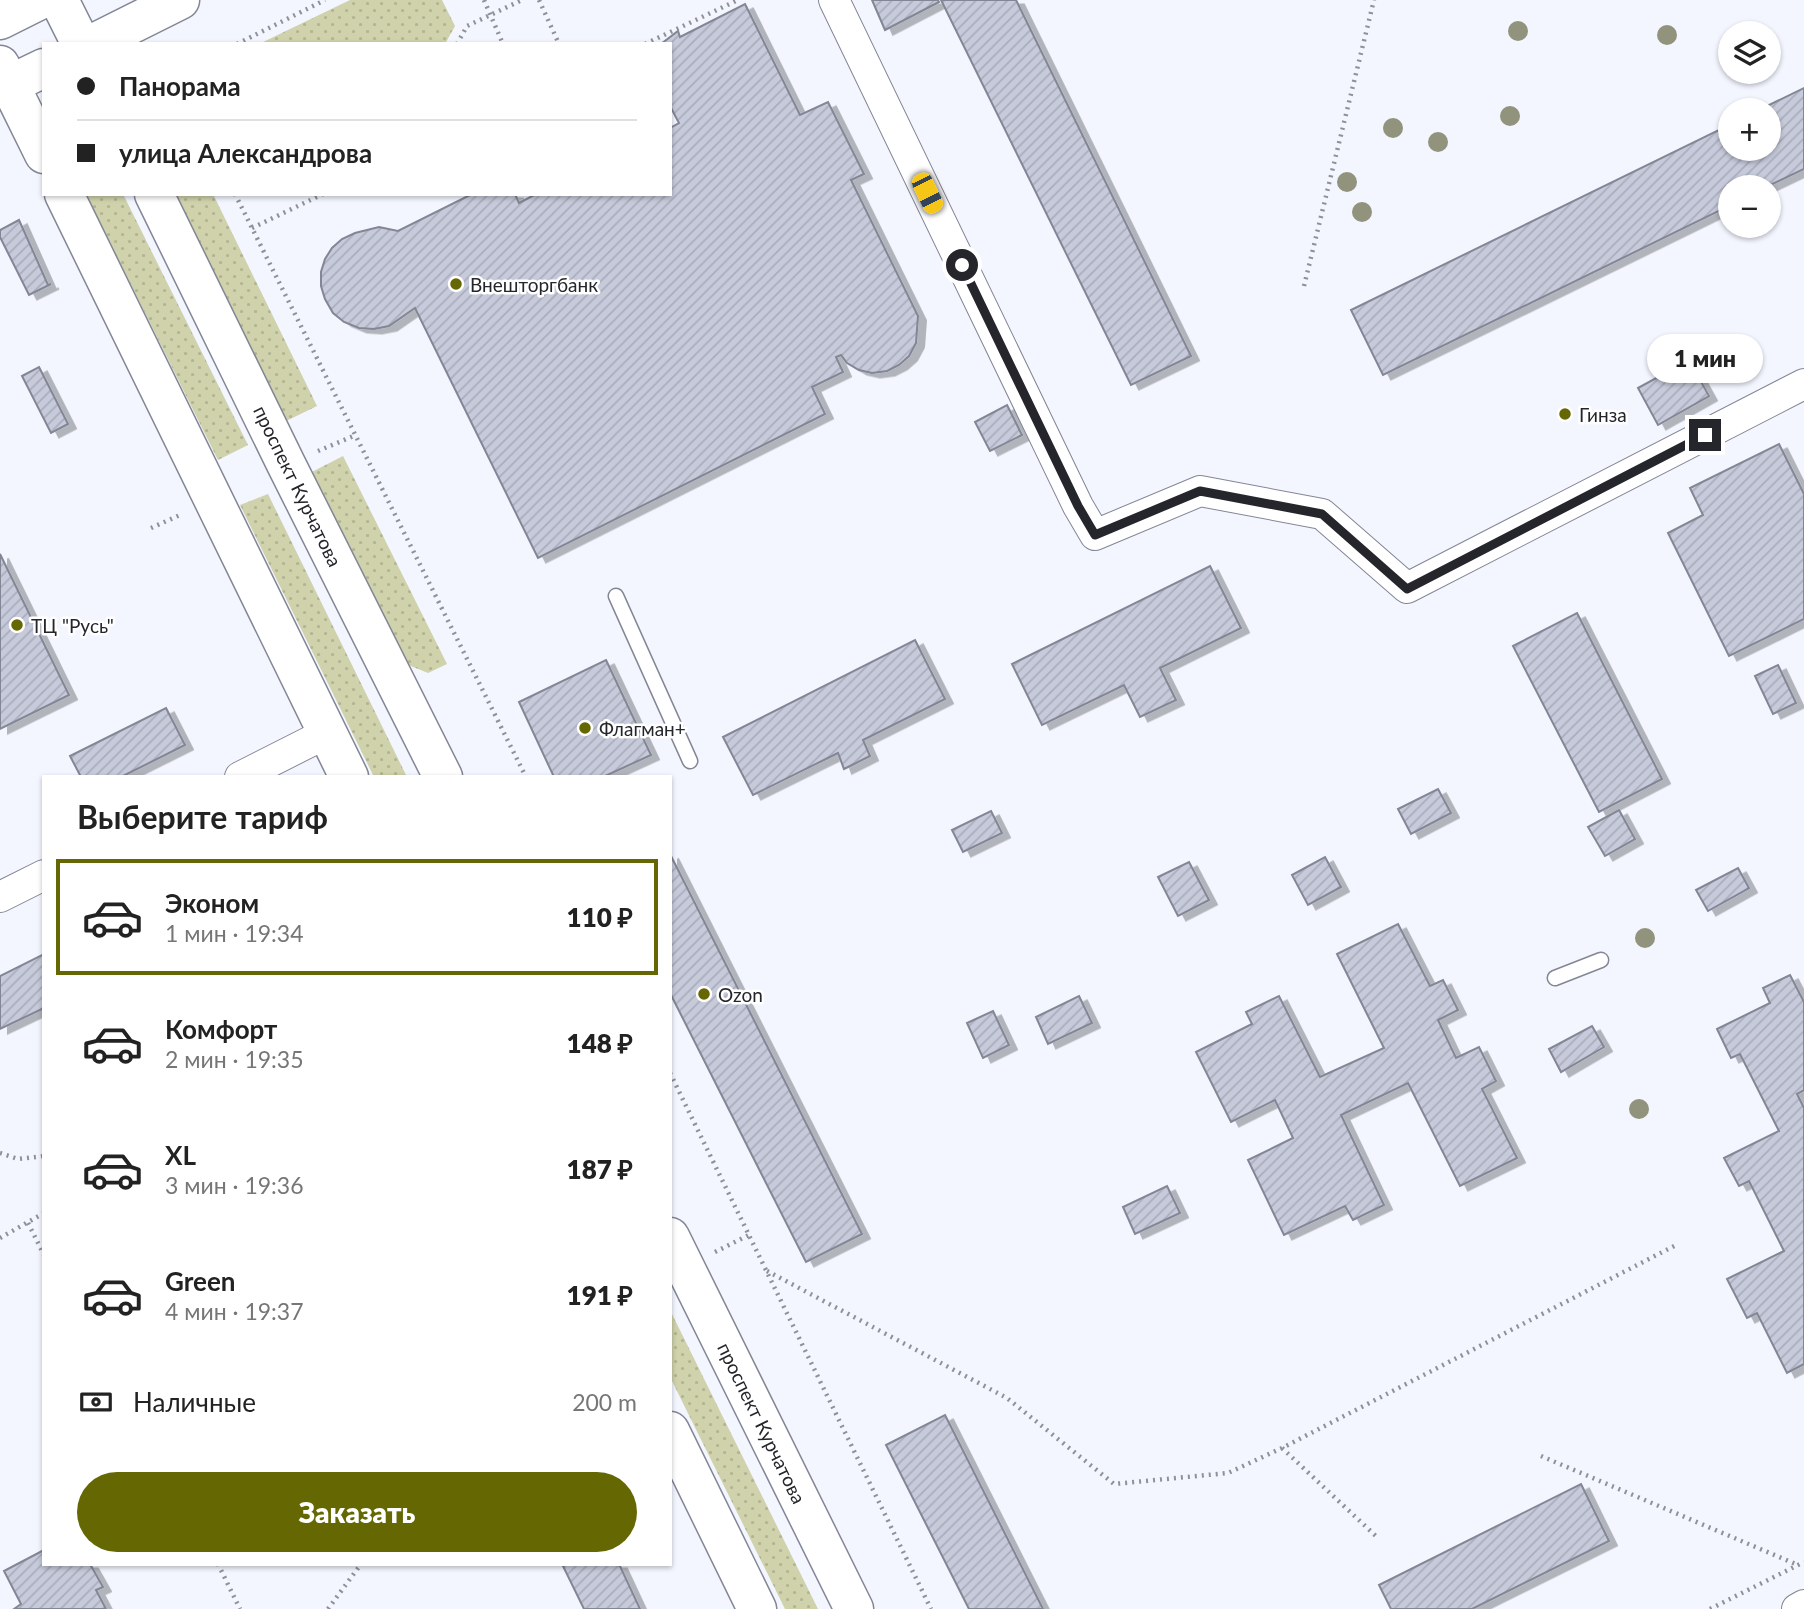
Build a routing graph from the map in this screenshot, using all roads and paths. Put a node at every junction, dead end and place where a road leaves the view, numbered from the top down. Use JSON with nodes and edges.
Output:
{"nodes":[{"id":1,"x":40,"y":0,"type":"edge"},
{"id":2,"x":59,"y":0,"type":"edge"},
{"id":3,"x":180,"y":0,"type":"edge"},
{"id":4,"x":325,"y":0,"type":"edge"},
{"id":5,"x":484,"y":0,"type":"edge"},
{"id":6,"x":522,"y":0,"type":"edge"},
{"id":7,"x":539,"y":0,"type":"edge"},
{"id":8,"x":738,"y":0,"type":"edge"},
{"id":9,"x":834,"y":0,"type":"edge"},
{"id":10,"x":1374,"y":0,"type":"edge"},
{"id":11,"x":491,"y":15,"type":"junction"},
{"id":12,"x":0,"y":20,"type":"edge"},
{"id":13,"x":80,"y":42,"type":"edge"},
{"id":14,"x":96,"y":42,"type":"edge"},
{"id":15,"x":241,"y":42,"type":"edge"},
{"id":16,"x":458,"y":42,"type":"edge"},
{"id":17,"x":502,"y":42,"type":"edge"},
{"id":18,"x":558,"y":42,"type":"edge"},
{"id":19,"x":649,"y":42,"type":"edge"},
{"id":20,"x":42,"y":69,"type":"edge"},
{"id":21,"x":3,"y":79,"type":"edge"},
{"id":22,"x":42,"y":150,"type":"edge"},
{"id":23,"x":65,"y":196,"type":"edge"},
{"id":24,"x":155,"y":196,"type":"edge"},
{"id":25,"x":236,"y":196,"type":"edge"},
{"id":26,"x":319,"y":196,"type":"edge"},
{"id":27,"x":252,"y":228,"type":"junction"},
{"id":28,"x":1304,"y":286,"type":"dead end"},
{"id":29,"x":1804,"y":384,"type":"edge"},
{"id":30,"x":616,"y":596,"type":"dead end"},
{"id":31,"x":327,"y":733,"type":"junction"},
{"id":32,"x":690,"y":761,"type":"dead end"},
{"id":33,"x":244,"y":775,"type":"edge"},
{"id":34,"x":348,"y":775,"type":"edge"},
{"id":35,"x":442,"y":775,"type":"edge"},
{"id":36,"x":525,"y":775,"type":"edge"},
{"id":37,"x":42,"y":876,"type":"edge"},
{"id":38,"x":0,"y":897,"type":"edge"},
{"id":39,"x":1601,"y":960,"type":"dead end"},
{"id":40,"x":1555,"y":978,"type":"dead end"},
{"id":41,"x":672,"y":1077,"type":"edge"},
{"id":42,"x":0,"y":1153,"type":"edge"},
{"id":43,"x":42,"y":1156,"type":"edge"},
{"id":44,"x":42,"y":1214,"type":"edge"},
{"id":45,"x":29,"y":1223,"type":"junction"},
{"id":46,"x":0,"y":1238,"type":"edge"},
{"id":47,"x":672,"y":1241,"type":"edge"},
{"id":48,"x":1678,"y":1244,"type":"dead end"},
{"id":49,"x":42,"y":1251,"type":"edge"},
{"id":50,"x":766,"y":1271,"type":"junction"},
{"id":51,"x":672,"y":1435,"type":"edge"},
{"id":52,"x":1282,"y":1448,"type":"junction"},
{"id":53,"x":1541,"y":1456,"type":"dead end"},
{"id":54,"x":1378,"y":1538,"type":"dead end"},
{"id":55,"x":1804,"y":1562,"type":"edge"},
{"id":56,"x":1798,"y":1565,"type":"junction"},
{"id":57,"x":220,"y":1566,"type":"edge"},
{"id":58,"x":360,"y":1566,"type":"edge"},
{"id":59,"x":1804,"y":1605,"type":"edge"},
{"id":60,"x":240,"y":1609,"type":"edge"},
{"id":61,"x":328,"y":1609,"type":"edge"},
{"id":62,"x":757,"y":1609,"type":"edge"},
{"id":63,"x":854,"y":1609,"type":"edge"},
{"id":64,"x":930,"y":1609,"type":"edge"},
{"id":65,"x":1710,"y":1609,"type":"edge"},
{"id":66,"x":1797,"y":1609,"type":"edge"}],
"edges":[{"from":1,"to":12,"type":"street"},
{"from":2,"to":13,"type":"street"},
{"from":3,"to":14,"type":"street"},
{"from":4,"to":15,"type":"path"},
{"from":5,"to":11,"type":"path"},
{"from":6,"to":11,"type":"path"},
{"from":7,"to":18,"type":"path"},
{"from":8,"to":19,"type":"path"},
{"from":9,"to":29,"type":"street"},
{"from":10,"to":28,"type":"path"},
{"from":11,"to":16,"type":"path"},
{"from":11,"to":17,"type":"path"},
{"from":20,"to":21,"type":"street"},
{"from":21,"to":22,"type":"street"},
{"from":23,"to":31,"type":"street"},
{"from":24,"to":35,"type":"street","name":"проспект Курчатова"},
{"from":25,"to":27,"type":"path"},
{"from":26,"to":27,"type":"path"},
{"from":27,"to":36,"type":"path"},
{"from":30,"to":32,"type":"lane"},
{"from":31,"to":33,"type":"street"},
{"from":31,"to":34,"type":"street"},
{"from":37,"to":38,"type":"street"},
{"from":39,"to":40,"type":"lane"},
{"from":41,"to":50,"type":"path"},
{"from":42,"to":43,"type":"path"},
{"from":44,"to":45,"type":"path"},
{"from":45,"to":46,"type":"path"},
{"from":45,"to":49,"type":"path"},
{"from":47,"to":63,"type":"street","name":"проспект Курчатова"},
{"from":48,"to":52,"type":"path"},
{"from":50,"to":52,"type":"path"},
{"from":50,"to":64,"type":"path"},
{"from":51,"to":62,"type":"street"},
{"from":52,"to":54,"type":"path"},
{"from":53,"to":56,"type":"path"},
{"from":55,"to":56,"type":"path"},
{"from":56,"to":65,"type":"path"},
{"from":57,"to":60,"type":"path"},
{"from":58,"to":61,"type":"path"},
{"from":59,"to":66,"type":"street"}]}
